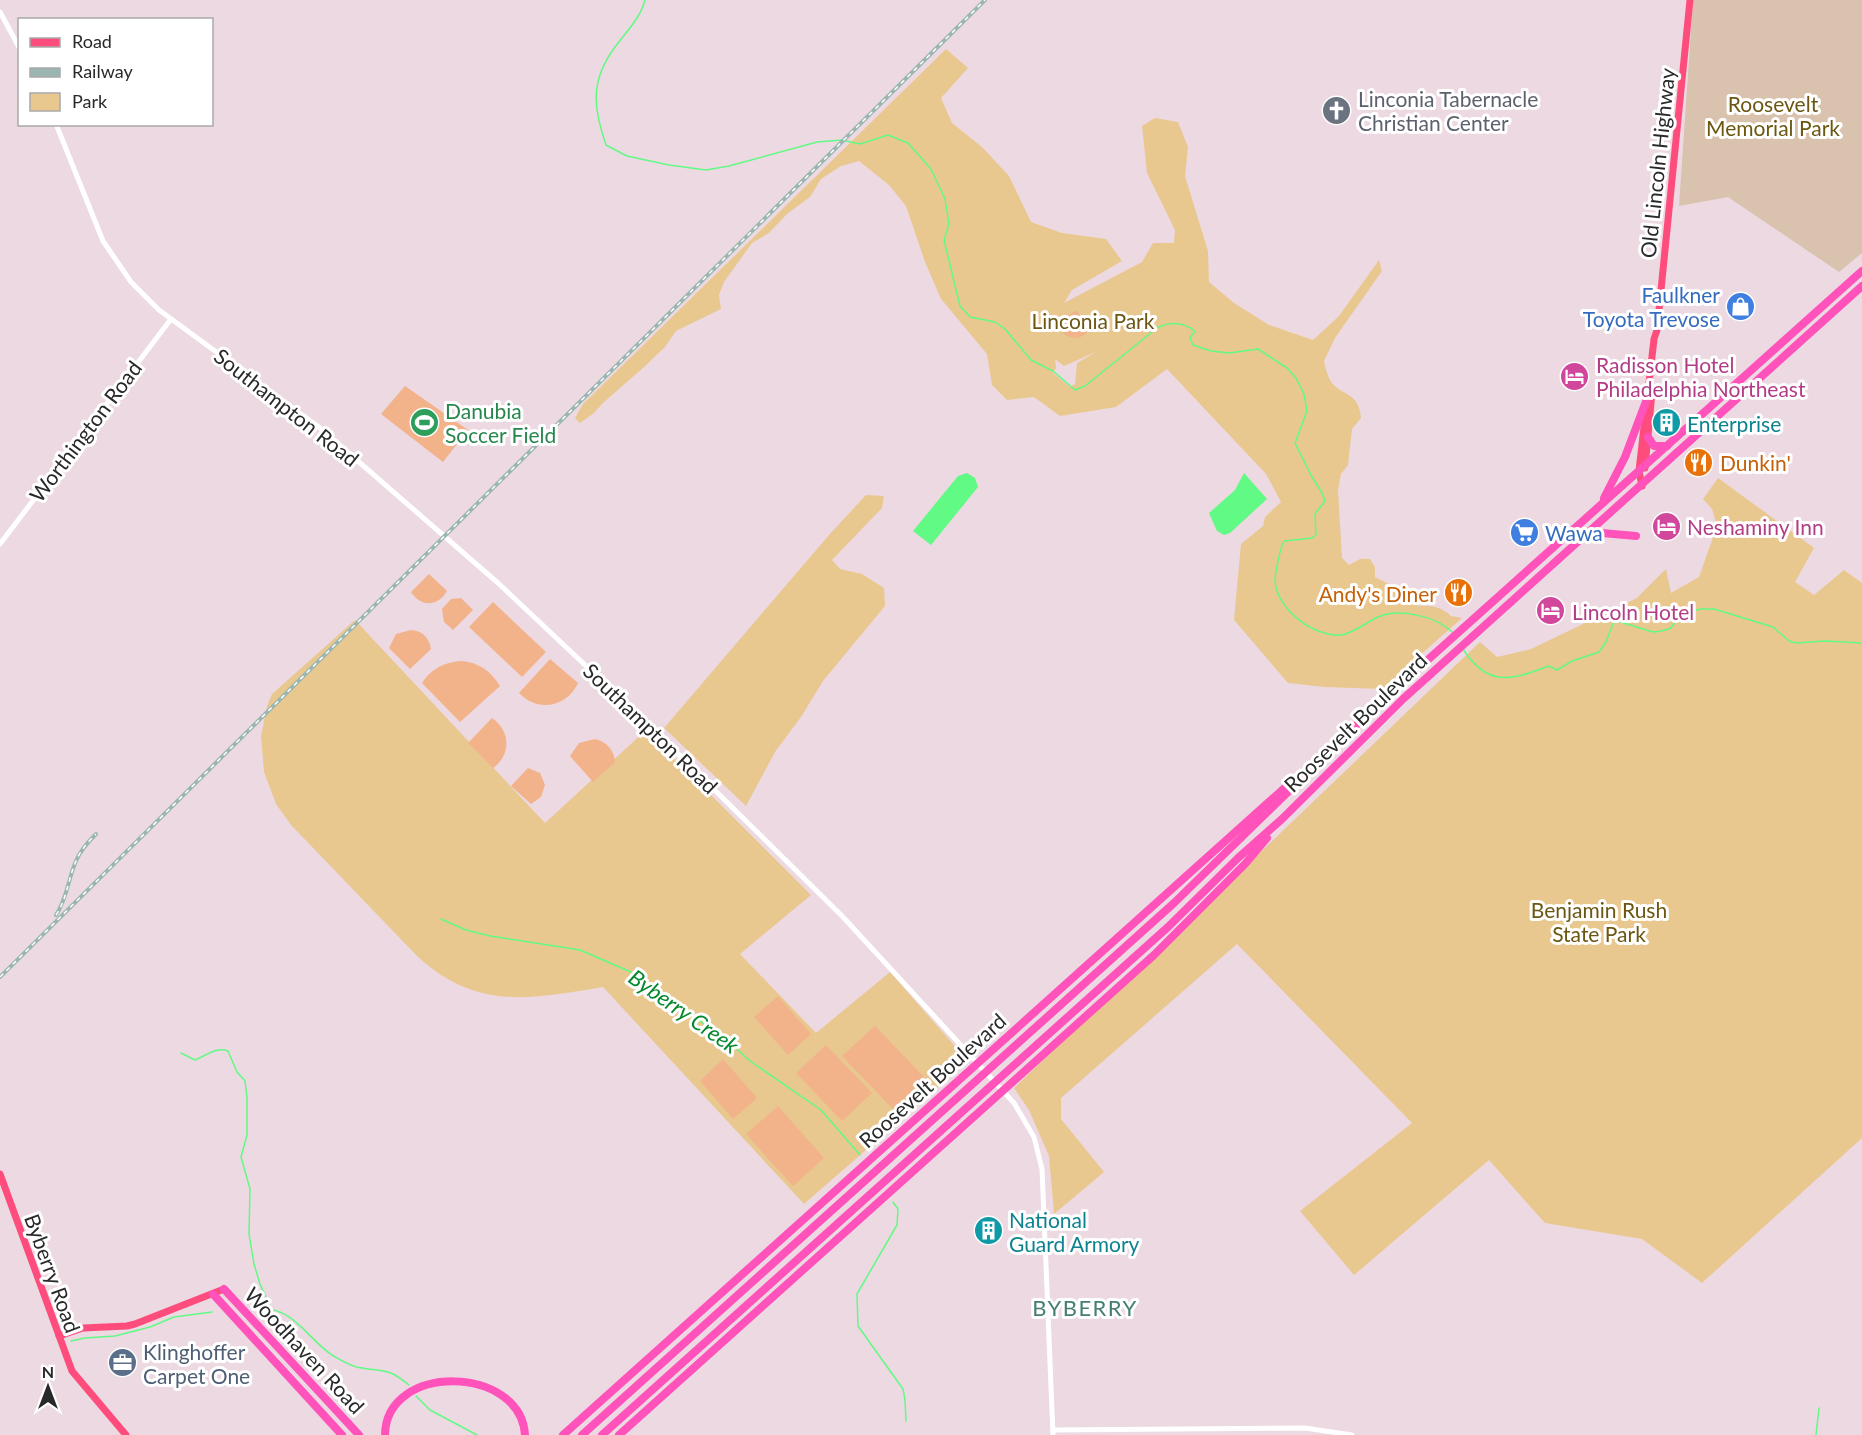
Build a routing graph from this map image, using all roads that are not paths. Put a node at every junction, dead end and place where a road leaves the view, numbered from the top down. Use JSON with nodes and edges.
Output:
{"nodes":[{"id":1,"x":1690,"y":0,"type":"edge"},
{"id":2,"x":0,"y":12,"type":"edge"},
{"id":3,"x":18,"y":45,"type":"edge"},
{"id":4,"x":57,"y":126,"type":"edge"},
{"id":5,"x":1862,"y":271,"type":"edge"},
{"id":6,"x":1862,"y":286,"type":"edge"},
{"id":7,"x":171,"y":319,"type":"junction"},
{"id":8,"x":1657,"y":330,"type":"junction"},
{"id":9,"x":1647,"y":399,"type":"junction"},
{"id":10,"x":1648,"y":437,"type":"junction"},
{"id":11,"x":1667,"y":446,"type":"junction"},
{"id":12,"x":1642,"y":468,"type":"junction"},
{"id":13,"x":1641,"y":486,"type":"junction"},
{"id":14,"x":1599,"y":506,"type":"junction"},
{"id":15,"x":1636,"y":536,"type":"dead end"},
{"id":16,"x":1582,"y":540,"type":"junction"},
{"id":17,"x":0,"y":544,"type":"edge"},
{"id":18,"x":1326,"y":754,"type":"junction"},
{"id":19,"x":1282,"y":819,"type":"junction"},
{"id":20,"x":978,"y":1062,"type":"junction"},
{"id":21,"x":987,"y":1072,"type":"junction"},
{"id":22,"x":996,"y":1082,"type":"junction"},
{"id":23,"x":1004,"y":1090,"type":"junction"},
{"id":24,"x":888,"y":1161,"type":"junction"},
{"id":25,"x":897,"y":1170,"type":"junction"},
{"id":26,"x":0,"y":1174,"type":"edge"},
{"id":27,"x":834,"y":1192,"type":"junction"},
{"id":28,"x":867,"y":1213,"type":"junction"},
{"id":29,"x":224,"y":1289,"type":"joint"},
{"id":30,"x":213,"y":1294,"type":"junction"},
{"id":31,"x":59,"y":1336,"type":"junction"},
{"id":32,"x":1053,"y":1432,"type":"edge"},
{"id":33,"x":621,"y":1434,"type":"edge"},
{"id":34,"x":126,"y":1435,"type":"edge"},
{"id":35,"x":342,"y":1435,"type":"edge"},
{"id":36,"x":359,"y":1435,"type":"edge"},
{"id":37,"x":385,"y":1435,"type":"edge"},
{"id":38,"x":525,"y":1435,"type":"edge"},
{"id":39,"x":562,"y":1435,"type":"edge"},
{"id":40,"x":582,"y":1435,"type":"edge"},
{"id":41,"x":602,"y":1435,"type":"edge"},
{"id":42,"x":1352,"y":1435,"type":"edge"}],
"edges":[{"from":1,"to":8,"type":"main road","name":"Old Lincoln Highway"},
{"from":2,"to":3,"type":"street"},
{"from":4,"to":7,"type":"street","name":"Southampton Road"},
{"from":5,"to":11,"type":"highway","name":"Roosevelt Boulevard"},
{"from":6,"to":13,"type":"highway","name":"Roosevelt Boulevard"},
{"from":7,"to":17,"type":"street","name":"Worthington Road"},
{"from":7,"to":20,"type":"street","name":"Southampton Road"},
{"from":8,"to":9,"type":"main road","name":"Old Lincoln Highway"},
{"from":8,"to":10,"type":"main road","name":"Old Lincoln Highway"},
{"from":9,"to":12,"type":"main road","name":"Old Lincoln Highway"},
{"from":9,"to":14,"type":"highway"},
{"from":10,"to":11,"type":"highway"},
{"from":10,"to":12,"type":"main road","name":"Old Lincoln Highway"},
{"from":11,"to":12,"type":"highway","name":"Roosevelt Boulevard"},
{"from":12,"to":13,"type":"main road","name":"Old Lincoln Highway"},
{"from":12,"to":14,"type":"highway","name":"Roosevelt Boulevard"},
{"from":13,"to":16,"type":"highway","name":"Roosevelt Boulevard"},
{"from":14,"to":18,"type":"highway","name":"Roosevelt Boulevard"},
{"from":15,"to":16,"type":"highway"},
{"from":16,"to":19,"type":"highway","name":"Roosevelt Boulevard"},
{"from":18,"to":20,"type":"highway","name":"Roosevelt Boulevard"},
{"from":18,"to":21,"type":"highway","name":"Roosevelt Boulevard"},
{"from":19,"to":22,"type":"highway","name":"Roosevelt Boulevard"},
{"from":19,"to":23,"type":"highway","name":"Roosevelt Boulevard"},
{"from":20,"to":21,"type":"street","name":"Southampton Road"},
{"from":20,"to":27,"type":"highway","name":"Roosevelt Boulevard"},
{"from":21,"to":22,"type":"street","name":"Southampton Road"},
{"from":21,"to":24,"type":"highway","name":"Roosevelt Boulevard"},
{"from":22,"to":23,"type":"street","name":"Southampton Road"},
{"from":22,"to":25,"type":"highway","name":"Roosevelt Boulevard"},
{"from":23,"to":28,"type":"highway","name":"Roosevelt Boulevard"},
{"from":23,"to":32,"type":"street","name":"Southampton Road"},
{"from":24,"to":27,"type":"highway"},
{"from":24,"to":40,"type":"highway","name":"Roosevelt Boulevard"},
{"from":25,"to":28,"type":"highway"},
{"from":25,"to":41,"type":"highway","name":"Roosevelt Boulevard"},
{"from":26,"to":31,"type":"main road","name":"Byberry Road"},
{"from":27,"to":39,"type":"highway","name":"Roosevelt Boulevard"},
{"from":28,"to":33,"type":"highway","name":"Roosevelt Boulevard"},
{"from":29,"to":30,"type":"main road"},
{"from":29,"to":36,"type":"highway","name":"Woodhaven Road"},
{"from":30,"to":31,"type":"main road"},
{"from":30,"to":35,"type":"highway","name":"Woodhaven Road"},
{"from":31,"to":34,"type":"main road","name":"Byberry Road"},
{"from":32,"to":42,"type":"street"},
{"from":37,"to":38,"type":"highway"}]}
